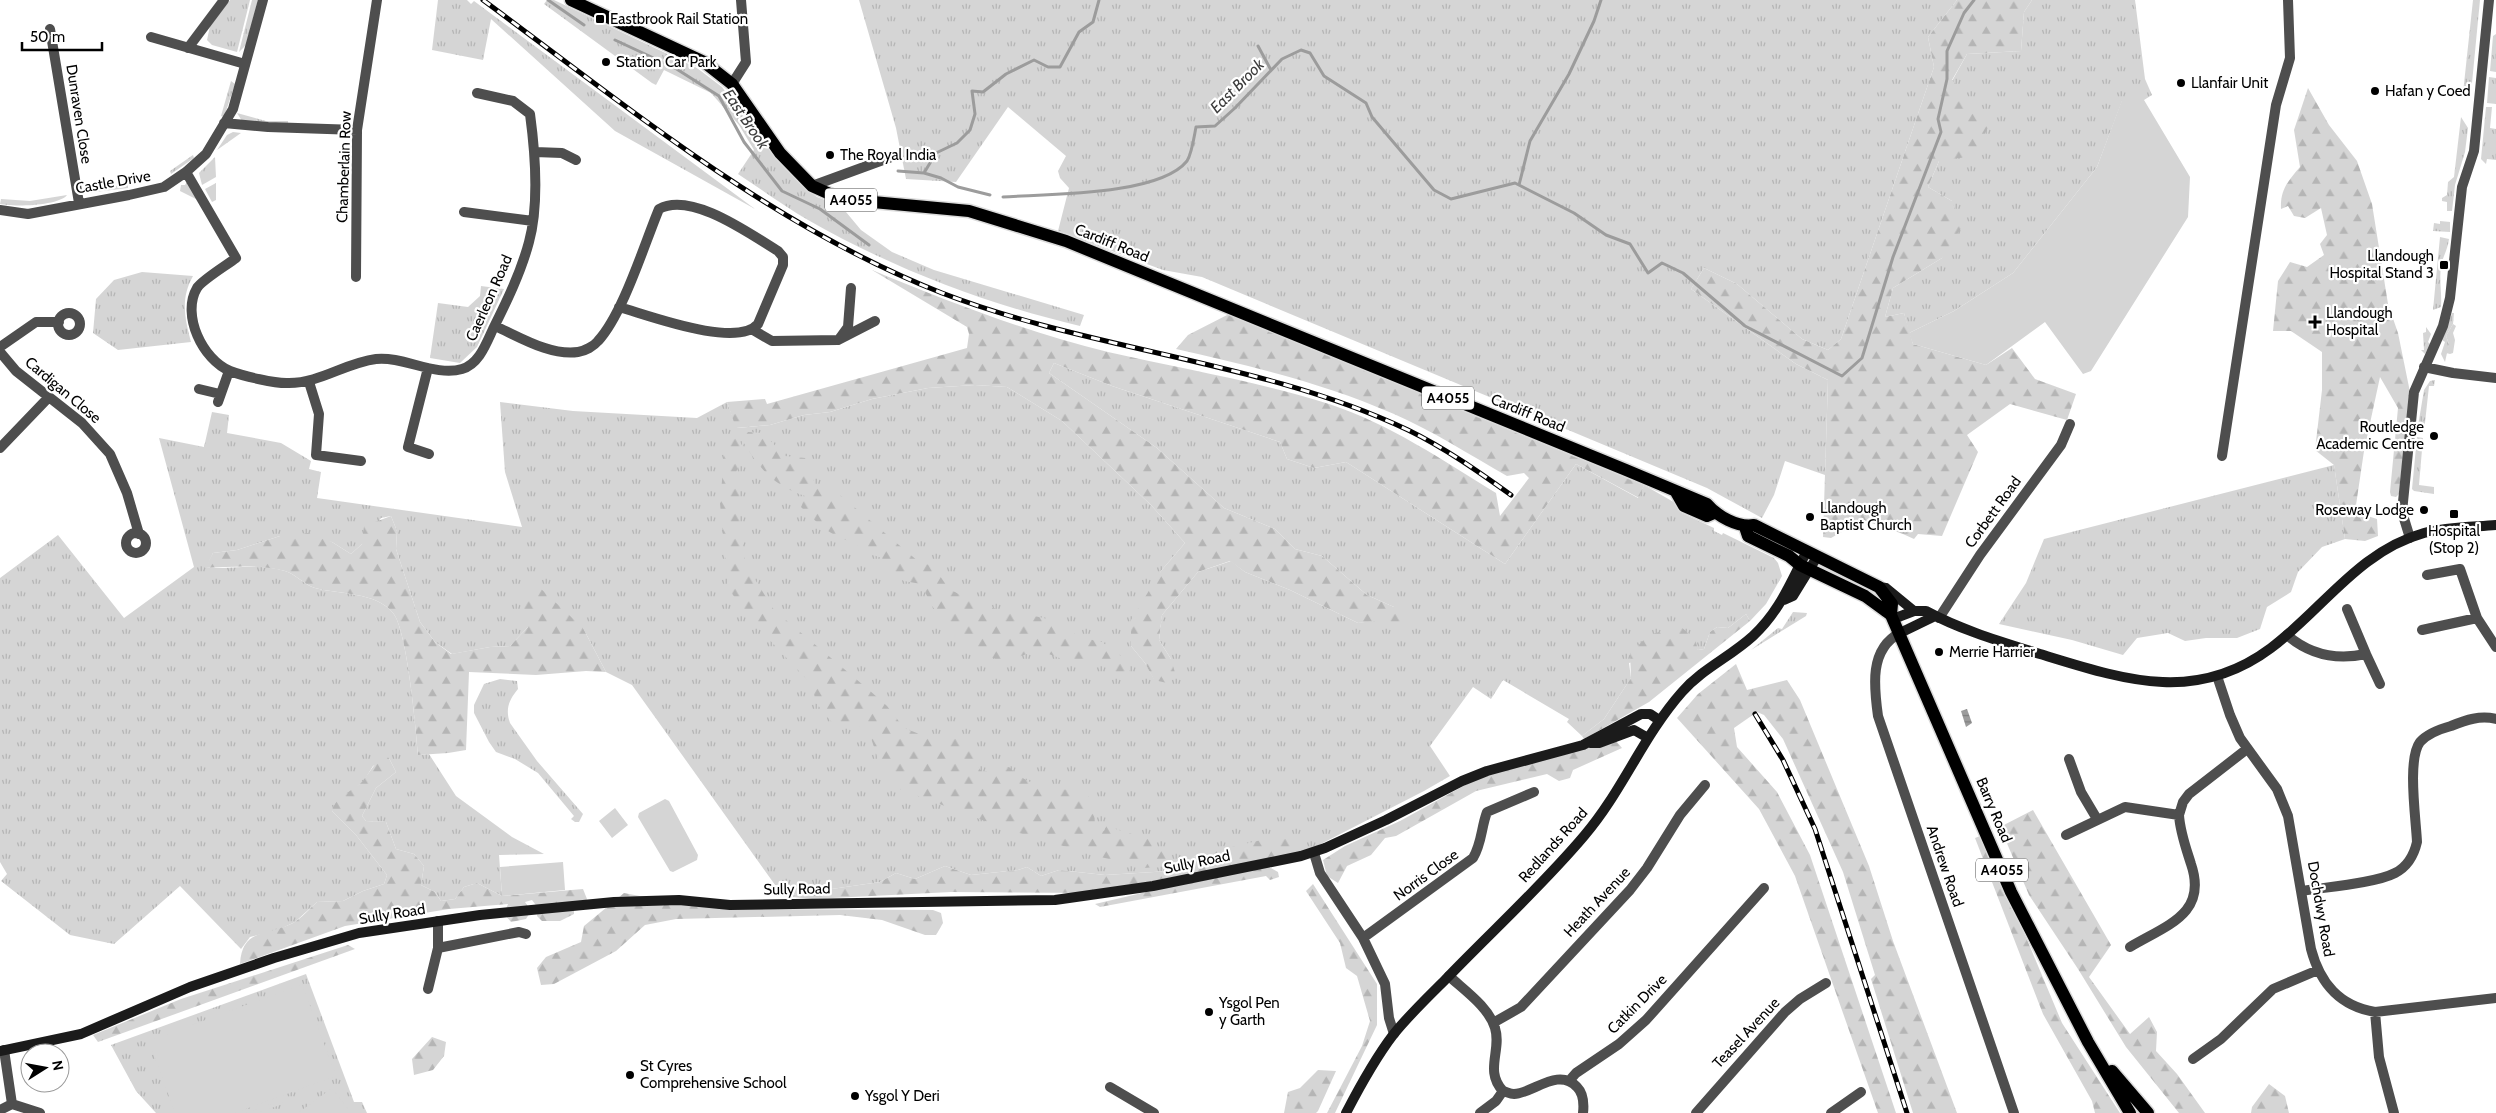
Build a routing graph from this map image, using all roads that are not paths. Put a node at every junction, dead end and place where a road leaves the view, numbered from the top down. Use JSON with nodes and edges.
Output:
{"nodes":[{"id":1,"x":224,"y":0,"type":"edge"},
{"id":2,"x":262,"y":0,"type":"edge"},
{"id":3,"x":377,"y":0,"type":"edge"},
{"id":4,"x":571,"y":0,"type":"edge"},
{"id":5,"x":741,"y":0,"type":"edge"},
{"id":6,"x":2288,"y":0,"type":"edge"},
{"id":7,"x":2489,"y":0,"type":"edge"},
{"id":8,"x":50,"y":29,"type":"dead end"},
{"id":9,"x":151,"y":36,"type":"dead end"},
{"id":10,"x":188,"y":48,"type":"junction"},
{"id":11,"x":245,"y":64,"type":"junction"},
{"id":12,"x":732,"y":84,"type":"junction"},
{"id":13,"x":477,"y":92,"type":"dead end"},
{"id":14,"x":224,"y":123,"type":"junction"},
{"id":15,"x":357,"y":130,"type":"junction"},
{"id":16,"x":535,"y":152,"type":"junction"},
{"id":17,"x":894,"y":156,"type":"dead end"},
{"id":18,"x":576,"y":160,"type":"dead end"},
{"id":19,"x":186,"y":172,"type":"junction"},
{"id":20,"x":812,"y":186,"type":"junction"},
{"id":21,"x":79,"y":203,"type":"junction"},
{"id":22,"x":0,"y":210,"type":"edge"},
{"id":23,"x":464,"y":212,"type":"dead end"},
{"id":24,"x":533,"y":221,"type":"junction"},
{"id":25,"x":356,"y":277,"type":"dead end"},
{"id":26,"x":851,"y":288,"type":"dead end"},
{"id":27,"x":619,"y":307,"type":"junction"},
{"id":28,"x":875,"y":321,"type":"dead end"},
{"id":29,"x":59,"y":322,"type":"dead end"},
{"id":30,"x":495,"y":326,"type":"junction"},
{"id":31,"x":753,"y":330,"type":"junction"},
{"id":32,"x":838,"y":340,"type":"junction"},
{"id":33,"x":0,"y":347,"type":"edge"},
{"id":34,"x":0,"y":352,"type":"edge"},
{"id":35,"x":2424,"y":367,"type":"junction"},
{"id":36,"x":428,"y":368,"type":"junction"},
{"id":37,"x":229,"y":371,"type":"junction"},
{"id":38,"x":2496,"y":378,"type":"edge"},
{"id":39,"x":309,"y":382,"type":"junction"},
{"id":40,"x":199,"y":389,"type":"dead end"},
{"id":41,"x":48,"y":398,"type":"junction"},
{"id":42,"x":2070,"y":424,"type":"dead end"},
{"id":43,"x":0,"y":448,"type":"edge"},
{"id":44,"x":429,"y":454,"type":"dead end"},
{"id":45,"x":2222,"y":456,"type":"dead end"},
{"id":46,"x":361,"y":461,"type":"dead end"},
{"id":47,"x":2496,"y":525,"type":"edge"},
{"id":48,"x":1745,"y":527,"type":"junction"},
{"id":49,"x":139,"y":534,"type":"dead end"},
{"id":50,"x":2410,"y":538,"type":"junction"},
{"id":51,"x":1812,"y":554,"type":"junction"},
{"id":52,"x":1805,"y":568,"type":"junction"},
{"id":53,"x":2427,"y":575,"type":"dead end"},
{"id":54,"x":1880,"y":587,"type":"junction"},
{"id":55,"x":2347,"y":609,"type":"dead end"},
{"id":56,"x":1914,"y":611,"type":"junction"},
{"id":57,"x":1892,"y":617,"type":"junction"},
{"id":58,"x":1937,"y":617,"type":"junction"},
{"id":59,"x":2476,"y":618,"type":"junction"},
{"id":60,"x":2422,"y":630,"type":"dead end"},
{"id":61,"x":1900,"y":633,"type":"junction"},
{"id":62,"x":2288,"y":635,"type":"junction"},
{"id":63,"x":2496,"y":647,"type":"edge"},
{"id":64,"x":2366,"y":654,"type":"junction"},
{"id":65,"x":2217,"y":676,"type":"junction"},
{"id":66,"x":2380,"y":684,"type":"dead end"},
{"id":67,"x":2496,"y":719,"type":"edge"},
{"id":68,"x":1659,"y":720,"type":"junction"},
{"id":69,"x":1648,"y":738,"type":"junction"},
{"id":70,"x":1590,"y":743,"type":"junction"},
{"id":71,"x":2248,"y":749,"type":"junction"},
{"id":72,"x":2069,"y":759,"type":"dead end"},
{"id":73,"x":1705,"y":785,"type":"dead end"},
{"id":74,"x":1534,"y":792,"type":"dead end"},
{"id":75,"x":2179,"y":815,"type":"junction"},
{"id":76,"x":2097,"y":819,"type":"junction"},
{"id":77,"x":2066,"y":835,"type":"dead end"},
{"id":78,"x":1314,"y":853,"type":"junction"},
{"id":79,"x":1764,"y":888,"type":"dead end"},
{"id":80,"x":2302,"y":891,"type":"junction"},
{"id":81,"x":438,"y":922,"type":"junction"},
{"id":82,"x":526,"y":934,"type":"dead end"},
{"id":83,"x":1363,"y":938,"type":"junction"},
{"id":84,"x":2130,"y":947,"type":"dead end"},
{"id":85,"x":438,"y":948,"type":"junction"},
{"id":86,"x":2318,"y":970,"type":"junction"},
{"id":87,"x":1449,"y":976,"type":"junction"},
{"id":88,"x":1826,"y":983,"type":"dead end"},
{"id":89,"x":428,"y":988,"type":"dead end"},
{"id":90,"x":2496,"y":998,"type":"edge"},
{"id":91,"x":2375,"y":1012,"type":"junction"},
{"id":92,"x":1493,"y":1023,"type":"junction"},
{"id":93,"x":1394,"y":1034,"type":"junction"},
{"id":94,"x":2088,"y":1042,"type":"junction"},
{"id":95,"x":2,"y":1051,"type":"edge"},
{"id":96,"x":2193,"y":1059,"type":"dead end"},
{"id":97,"x":1569,"y":1082,"type":"junction"},
{"id":98,"x":1110,"y":1087,"type":"dead end"},
{"id":99,"x":1503,"y":1091,"type":"junction"},
{"id":100,"x":1861,"y":1092,"type":"dead end"},
{"id":101,"x":12,"y":1104,"type":"junction"},
{"id":102,"x":0,"y":1110,"type":"edge"},
{"id":103,"x":40,"y":1113,"type":"edge"},
{"id":104,"x":1154,"y":1113,"type":"edge"},
{"id":105,"x":1346,"y":1113,"type":"edge"},
{"id":106,"x":1480,"y":1113,"type":"edge"},
{"id":107,"x":1583,"y":1113,"type":"edge"},
{"id":108,"x":1696,"y":1113,"type":"edge"},
{"id":109,"x":1831,"y":1113,"type":"edge"},
{"id":110,"x":2014,"y":1113,"type":"edge"},
{"id":111,"x":2130,"y":1113,"type":"edge"},
{"id":112,"x":2148,"y":1113,"type":"edge"},
{"id":113,"x":2394,"y":1113,"type":"edge"}],
"edges":[{"from":1,"to":10,"type":"street"},
{"from":2,"to":11,"type":"street","name":"Castle Drive"},
{"from":3,"to":15,"type":"street","name":"Chamberlain Row"},
{"from":4,"to":12,"type":"main road","name":"Cardiff Road","number":"A4055"},
{"from":5,"to":12,"type":"street"},
{"from":6,"to":45,"type":"street"},
{"from":7,"to":35,"type":"street"},
{"from":8,"to":21,"type":"street","name":"Dunraven Close"},
{"from":9,"to":10,"type":"street"},
{"from":10,"to":11,"type":"street"},
{"from":11,"to":14,"type":"street","name":"Castle Drive"},
{"from":12,"to":20,"type":"main road","name":"Cardiff Road","number":"A4055"},
{"from":13,"to":16,"type":"street","name":"Caerleon Road"},
{"from":14,"to":15,"type":"street"},
{"from":14,"to":19,"type":"street","name":"Castle Drive"},
{"from":15,"to":25,"type":"street","name":"Chamberlain Row"},
{"from":16,"to":18,"type":"street"},
{"from":16,"to":24,"type":"street","name":"Caerleon Road"},
{"from":17,"to":20,"type":"street"},
{"from":19,"to":21,"type":"street","name":"Castle Drive"},
{"from":19,"to":37,"type":"street","name":"Caerleon Road"},
{"from":20,"to":48,"type":"main road","name":"Cardiff Road","number":"A4055"},
{"from":21,"to":22,"type":"street","name":"Castle Drive"},
{"from":23,"to":24,"type":"street"},
{"from":24,"to":30,"type":"street","name":"Caerleon Road"},
{"from":26,"to":32,"type":"street"},
{"from":27,"to":30,"type":"street"},
{"from":27,"to":31,"type":"street"},
{"from":27,"to":31,"type":"street"},
{"from":28,"to":32,"type":"street"},
{"from":29,"to":33,"type":"street"},
{"from":30,"to":36,"type":"street","name":"Caerleon Road"},
{"from":31,"to":32,"type":"street"},
{"from":34,"to":41,"type":"street","name":"Cardigan Close"},
{"from":35,"to":38,"type":"street"},
{"from":35,"to":50,"type":"street"},
{"from":36,"to":39,"type":"street","name":"Caerleon Road"},
{"from":36,"to":44,"type":"street"},
{"from":37,"to":39,"type":"street","name":"Caerleon Road"},
{"from":37,"to":40,"type":"street"},
{"from":39,"to":46,"type":"street"},
{"from":41,"to":43,"type":"street"},
{"from":41,"to":49,"type":"street","name":"Cardigan Close"},
{"from":42,"to":58,"type":"street","name":"Corbett Road"},
{"from":47,"to":50,"type":"street"},
{"from":48,"to":51,"type":"main road","name":"Cardiff Road","number":"A4055"},
{"from":48,"to":52,"type":"main road","name":"Cardiff Road","number":"A4055"},
{"from":50,"to":62,"type":"street"},
{"from":51,"to":52,"type":"street","name":"Redlands Road"},
{"from":51,"to":54,"type":"main road","name":"Cardiff Road","number":"A4055"},
{"from":52,"to":57,"type":"main road","name":"Cardiff Road","number":"A4055"},
{"from":52,"to":68,"type":"street","name":"Redlands Road"},
{"from":53,"to":59,"type":"street"},
{"from":54,"to":56,"type":"street"},
{"from":54,"to":57,"type":"main road","number":"A4055"},
{"from":55,"to":64,"type":"street"},
{"from":56,"to":57,"type":"street"},
{"from":56,"to":58,"type":"street"},
{"from":57,"to":61,"type":"main road","name":"Barry Road","number":"A4055"},
{"from":58,"to":61,"type":"street"},
{"from":58,"to":65,"type":"street"},
{"from":59,"to":60,"type":"street"},
{"from":59,"to":63,"type":"street"},
{"from":61,"to":94,"type":"main road","name":"Barry Road","number":"A4055"},
{"from":61,"to":110,"type":"street","name":"Andrew Road"},
{"from":62,"to":64,"type":"street"},
{"from":62,"to":65,"type":"street"},
{"from":64,"to":66,"type":"street"},
{"from":65,"to":71,"type":"street","name":"Dochdwy Road"},
{"from":67,"to":80,"type":"street"},
{"from":68,"to":69,"type":"street","name":"Redlands Road"},
{"from":68,"to":70,"type":"street","name":"Sully Road"},
{"from":69,"to":70,"type":"street","name":"Sully Road"},
{"from":69,"to":87,"type":"street","name":"Redlands Road"},
{"from":70,"to":78,"type":"street","name":"Sully Road"},
{"from":71,"to":75,"type":"street"},
{"from":71,"to":80,"type":"street","name":"Dochdwy Road"},
{"from":72,"to":76,"type":"street"},
{"from":73,"to":92,"type":"street","name":"Heath Avenue"},
{"from":74,"to":83,"type":"street","name":"Norris Close"},
{"from":75,"to":76,"type":"street"},
{"from":75,"to":84,"type":"street"},
{"from":76,"to":77,"type":"street"},
{"from":78,"to":81,"type":"street","name":"Sully Road"},
{"from":78,"to":83,"type":"street"},
{"from":79,"to":97,"type":"street","name":"Catkin Drive"},
{"from":80,"to":86,"type":"street","name":"Dochdwy Road"},
{"from":81,"to":85,"type":"street"},
{"from":81,"to":95,"type":"street","name":"Sully Road"},
{"from":82,"to":85,"type":"street"},
{"from":83,"to":93,"type":"street"},
{"from":85,"to":89,"type":"street"},
{"from":86,"to":91,"type":"street","name":"Dochdwy Road"},
{"from":86,"to":96,"type":"street"},
{"from":87,"to":92,"type":"street"},
{"from":87,"to":93,"type":"street","name":"Redlands Road"},
{"from":88,"to":108,"type":"street","name":"Teasel Avenue"},
{"from":90,"to":91,"type":"street","name":"Dochdwy Road"},
{"from":91,"to":113,"type":"street"},
{"from":92,"to":99,"type":"street"},
{"from":93,"to":105,"type":"street","name":"Redlands Road"},
{"from":94,"to":111,"type":"main road","name":"Barry Road","number":"A4055"},
{"from":94,"to":112,"type":"main road","name":"Barry Road","number":"A4055"},
{"from":95,"to":101,"type":"street"},
{"from":97,"to":99,"type":"street"},
{"from":97,"to":107,"type":"street"},
{"from":98,"to":104,"type":"street"},
{"from":99,"to":106,"type":"street"},
{"from":100,"to":109,"type":"street"},
{"from":101,"to":102,"type":"street"},
{"from":101,"to":103,"type":"street"}]}
